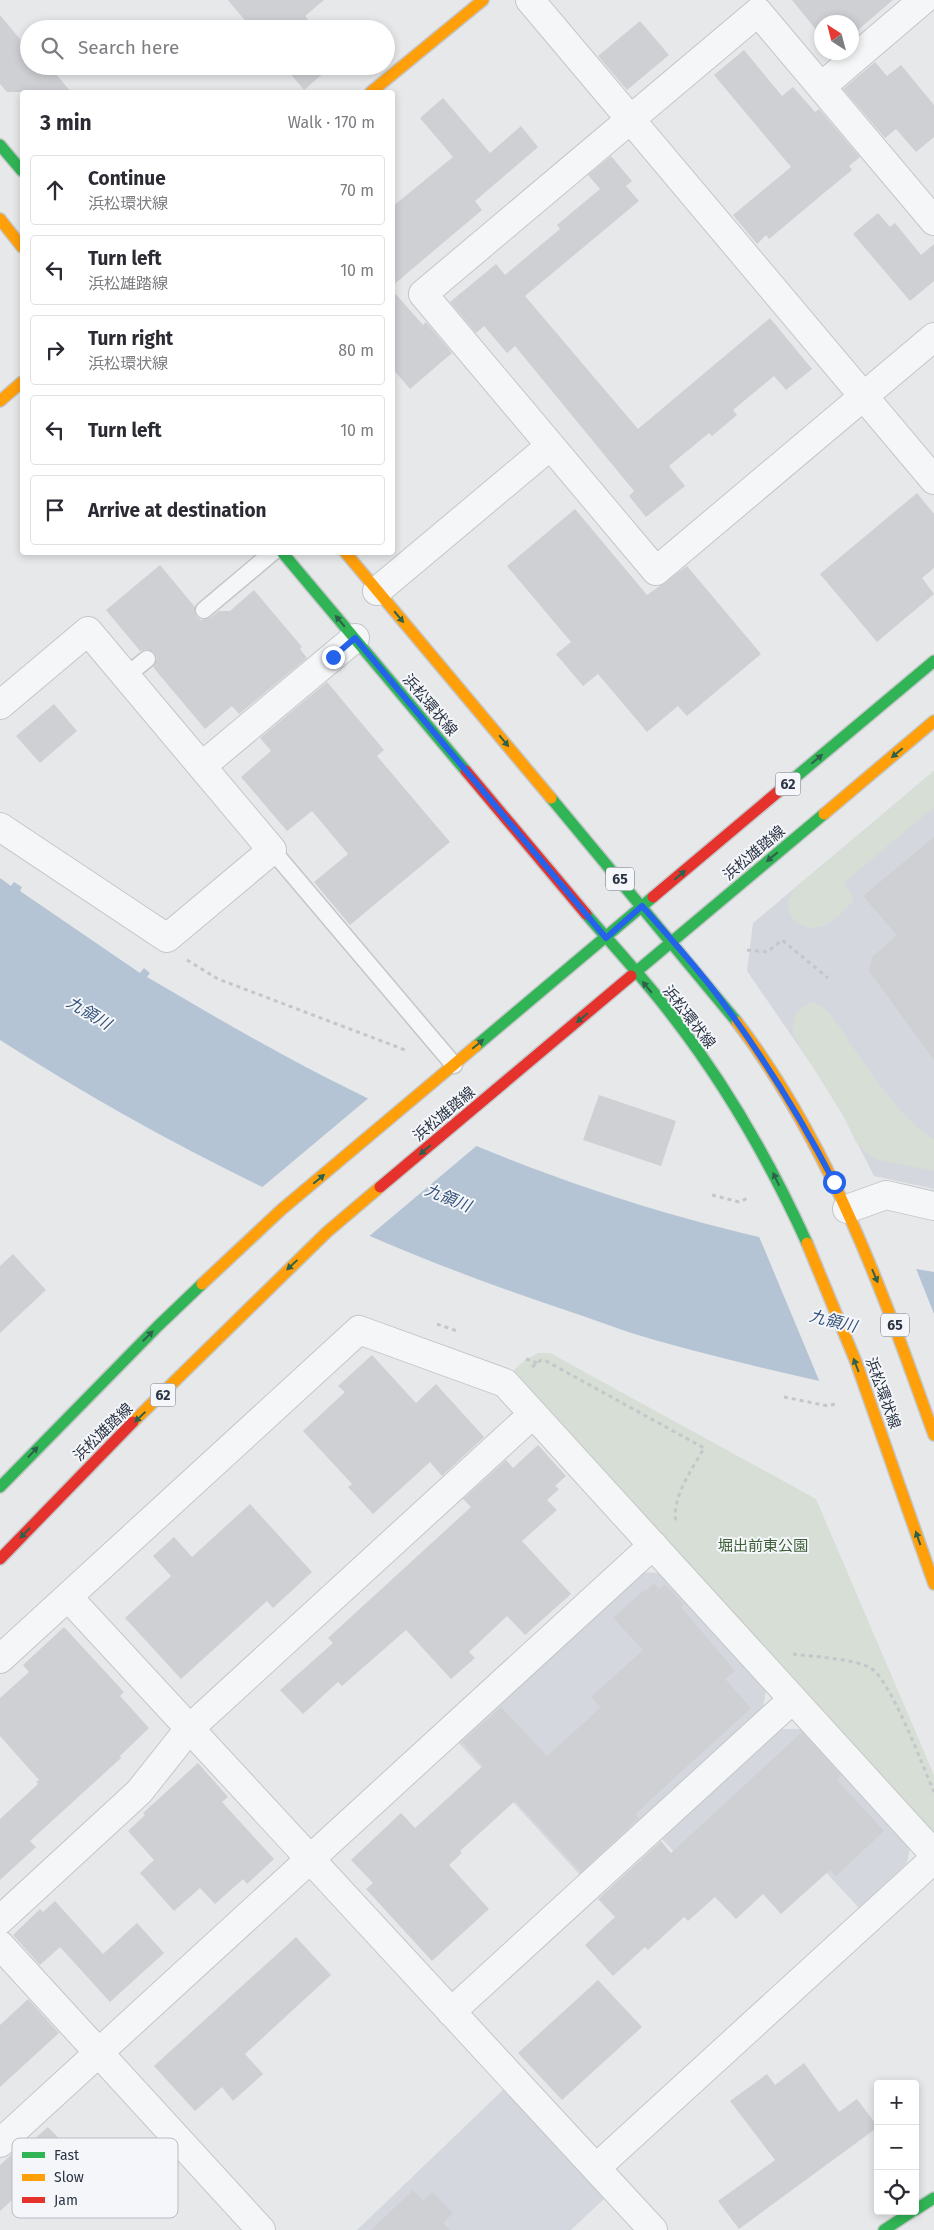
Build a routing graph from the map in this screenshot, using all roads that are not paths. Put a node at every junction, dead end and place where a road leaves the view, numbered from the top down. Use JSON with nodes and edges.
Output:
{"nodes":[{"id":1,"x":483,"y":0,"type":"edge"},
{"id":2,"x":530,"y":0,"type":"edge"},
{"id":3,"x":923,"y":0,"type":"edge"},
{"id":4,"x":395,"y":72,"type":"edge"},
{"id":5,"x":392,"y":75,"type":"edge"},
{"id":6,"x":821,"y":86,"type":"junction"},
{"id":7,"x":373,"y":90,"type":"edge"},
{"id":8,"x":630,"y":119,"type":"junction"},
{"id":9,"x":0,"y":145,"type":"edge"},
{"id":10,"x":20,"y":169,"type":"edge"},
{"id":11,"x":0,"y":220,"type":"edge"},
{"id":12,"x":934,"y":221,"type":"edge"},
{"id":13,"x":20,"y":245,"type":"edge"},
{"id":14,"x":934,"y":337,"type":"edge"},
{"id":15,"x":20,"y":384,"type":"edge"},
{"id":16,"x":864,"y":396,"type":"junction"},
{"id":17,"x":0,"y":400,"type":"edge"},
{"id":18,"x":550,"y":446,"type":"junction"},
{"id":19,"x":934,"y":480,"type":"edge"},
{"id":20,"x":269,"y":555,"type":"edge"},
{"id":21,"x":285,"y":555,"type":"edge"},
{"id":22,"x":347,"y":555,"type":"edge"},
{"id":23,"x":377,"y":591,"type":"junction"},
{"id":24,"x":204,"y":610,"type":"dead end"},
{"id":25,"x":355,"y":638,"type":"junction"},
{"id":26,"x":146,"y":659,"type":"dead end"},
{"id":27,"x":934,"y":661,"type":"edge"},
{"id":28,"x":126,"y":676,"type":"junction"},
{"id":29,"x":0,"y":705,"type":"edge"},
{"id":30,"x":934,"y":721,"type":"edge"},
{"id":31,"x":202,"y":766,"type":"junction"},
{"id":32,"x":0,"y":827,"type":"edge"},
{"id":33,"x":272,"y":850,"type":"junction"},
{"id":34,"x":642,"y":906,"type":"junction"},
{"id":35,"x":606,"y":938,"type":"junction"},
{"id":36,"x":672,"y":942,"type":"junction"},
{"id":37,"x":635,"y":973,"type":"junction"},
{"id":38,"x":454,"y":1065,"type":"junction"},
{"id":39,"x":934,"y":1206,"type":"edge"},
{"id":40,"x":851,"y":1220,"type":"junction"},
{"id":41,"x":533,"y":1414,"type":"junction"},
{"id":42,"x":934,"y":1435,"type":"edge"},
{"id":43,"x":0,"y":1487,"type":"edge"},
{"id":44,"x":653,"y":1545,"type":"junction"},
{"id":45,"x":0,"y":1559,"type":"edge"},
{"id":46,"x":934,"y":1584,"type":"edge"},
{"id":47,"x":68,"y":1597,"type":"junction"},
{"id":48,"x":0,"y":1659,"type":"edge"},
{"id":49,"x":793,"y":1699,"type":"junction"},
{"id":50,"x":189,"y":1729,"type":"junction"},
{"id":51,"x":934,"y":1854,"type":"edge"},
{"id":52,"x":310,"y":1859,"type":"junction"},
{"id":53,"x":934,"y":1859,"type":"edge"},
{"id":54,"x":0,"y":1920,"type":"edge"},
{"id":55,"x":0,"y":1945,"type":"edge"},
{"id":56,"x":451,"y":2012,"type":"junction"},
{"id":57,"x":98,"y":2053,"type":"junction"},
{"id":58,"x":176,"y":2138,"type":"edge"},
{"id":59,"x":178,"y":2140,"type":"edge"},
{"id":60,"x":0,"y":2143,"type":"edge"},
{"id":61,"x":596,"y":2168,"type":"junction"},
{"id":62,"x":934,"y":2198,"type":"edge"},
{"id":63,"x":919,"y":2207,"type":"edge"},
{"id":64,"x":906,"y":2215,"type":"edge"},
{"id":65,"x":261,"y":2230,"type":"edge"},
{"id":66,"x":653,"y":2230,"type":"edge"},
{"id":67,"x":884,"y":2230,"type":"edge"}],
"edges":[{"from":1,"to":4,"type":"main road"},
{"from":2,"to":8,"type":"street"},
{"from":3,"to":6,"type":"street"},
{"from":5,"to":7,"type":"main road"},
{"from":6,"to":8,"type":"street"},
{"from":6,"to":12,"type":"street"},
{"from":8,"to":16,"type":"street"},
{"from":8,"to":18,"type":"street"},
{"from":9,"to":10,"type":"main road"},
{"from":11,"to":13,"type":"main road"},
{"from":14,"to":16,"type":"street"},
{"from":15,"to":17,"type":"main road"},
{"from":16,"to":18,"type":"street"},
{"from":16,"to":19,"type":"street"},
{"from":18,"to":23,"type":"street"},
{"from":20,"to":24,"type":"lane"},
{"from":25,"to":21,"type":"main road","name":"浜松環状線","one_way":true},
{"from":22,"to":23,"type":"main road","number":"65"},
{"from":23,"to":34,"type":"main road","number":"65","one_way":true},
{"from":25,"to":31,"type":"street"},
{"from":25,"to":35,"type":"main road","name":"浜松環状線"},
{"from":26,"to":28,"type":"lane"},
{"from":34,"to":27,"type":"main road","name":"浜松雄踏線","number":"62","one_way":true},
{"from":28,"to":29,"type":"street"},
{"from":28,"to":31,"type":"street"},
{"from":30,"to":36,"type":"main road","name":"浜松雄踏線","number":"62","one_way":true},
{"from":31,"to":33,"type":"street"},
{"from":32,"to":33,"type":"street"},
{"from":33,"to":38,"type":"lane"},
{"from":34,"to":35,"type":"main road","name":"浜松雄踏線","number":"62"},
{"from":34,"to":36,"type":"main road","number":"65"},
{"from":35,"to":37,"type":"main road","name":"浜松環状線"},
{"from":38,"to":35,"type":"main road","name":"浜松雄踏線","number":"62","one_way":true},
{"from":36,"to":37,"type":"main road","name":"浜松雄踏線","number":"62"},
{"from":36,"to":40,"type":"main road","number":"65"},
{"from":37,"to":45,"type":"main road","name":"浜松雄踏線","number":"62","one_way":true},
{"from":46,"to":37,"type":"main road","name":"浜松環状線","one_way":true},
{"from":43,"to":38,"type":"main road","name":"浜松雄踏線","number":"62","one_way":true},
{"from":39,"to":40,"type":"street"},
{"from":40,"to":42,"type":"main road","number":"65","one_way":true},
{"from":41,"to":44,"type":"street"},
{"from":41,"to":47,"type":"street"},
{"from":41,"to":50,"type":"street"},
{"from":44,"to":49,"type":"street"},
{"from":44,"to":52,"type":"street"},
{"from":47,"to":48,"type":"street"},
{"from":47,"to":50,"type":"street"},
{"from":49,"to":51,"type":"street"},
{"from":49,"to":56,"type":"street"},
{"from":50,"to":52,"type":"street"},
{"from":50,"to":54,"type":"street"},
{"from":52,"to":56,"type":"street"},
{"from":52,"to":57,"type":"street"},
{"from":53,"to":61,"type":"street"},
{"from":55,"to":57,"type":"street"},
{"from":56,"to":61,"type":"street"},
{"from":57,"to":58,"type":"street"},
{"from":57,"to":60,"type":"street"},
{"from":59,"to":65,"type":"street"},
{"from":61,"to":66,"type":"street"},
{"from":62,"to":63,"type":"main road"},
{"from":64,"to":67,"type":"main road"}]}
